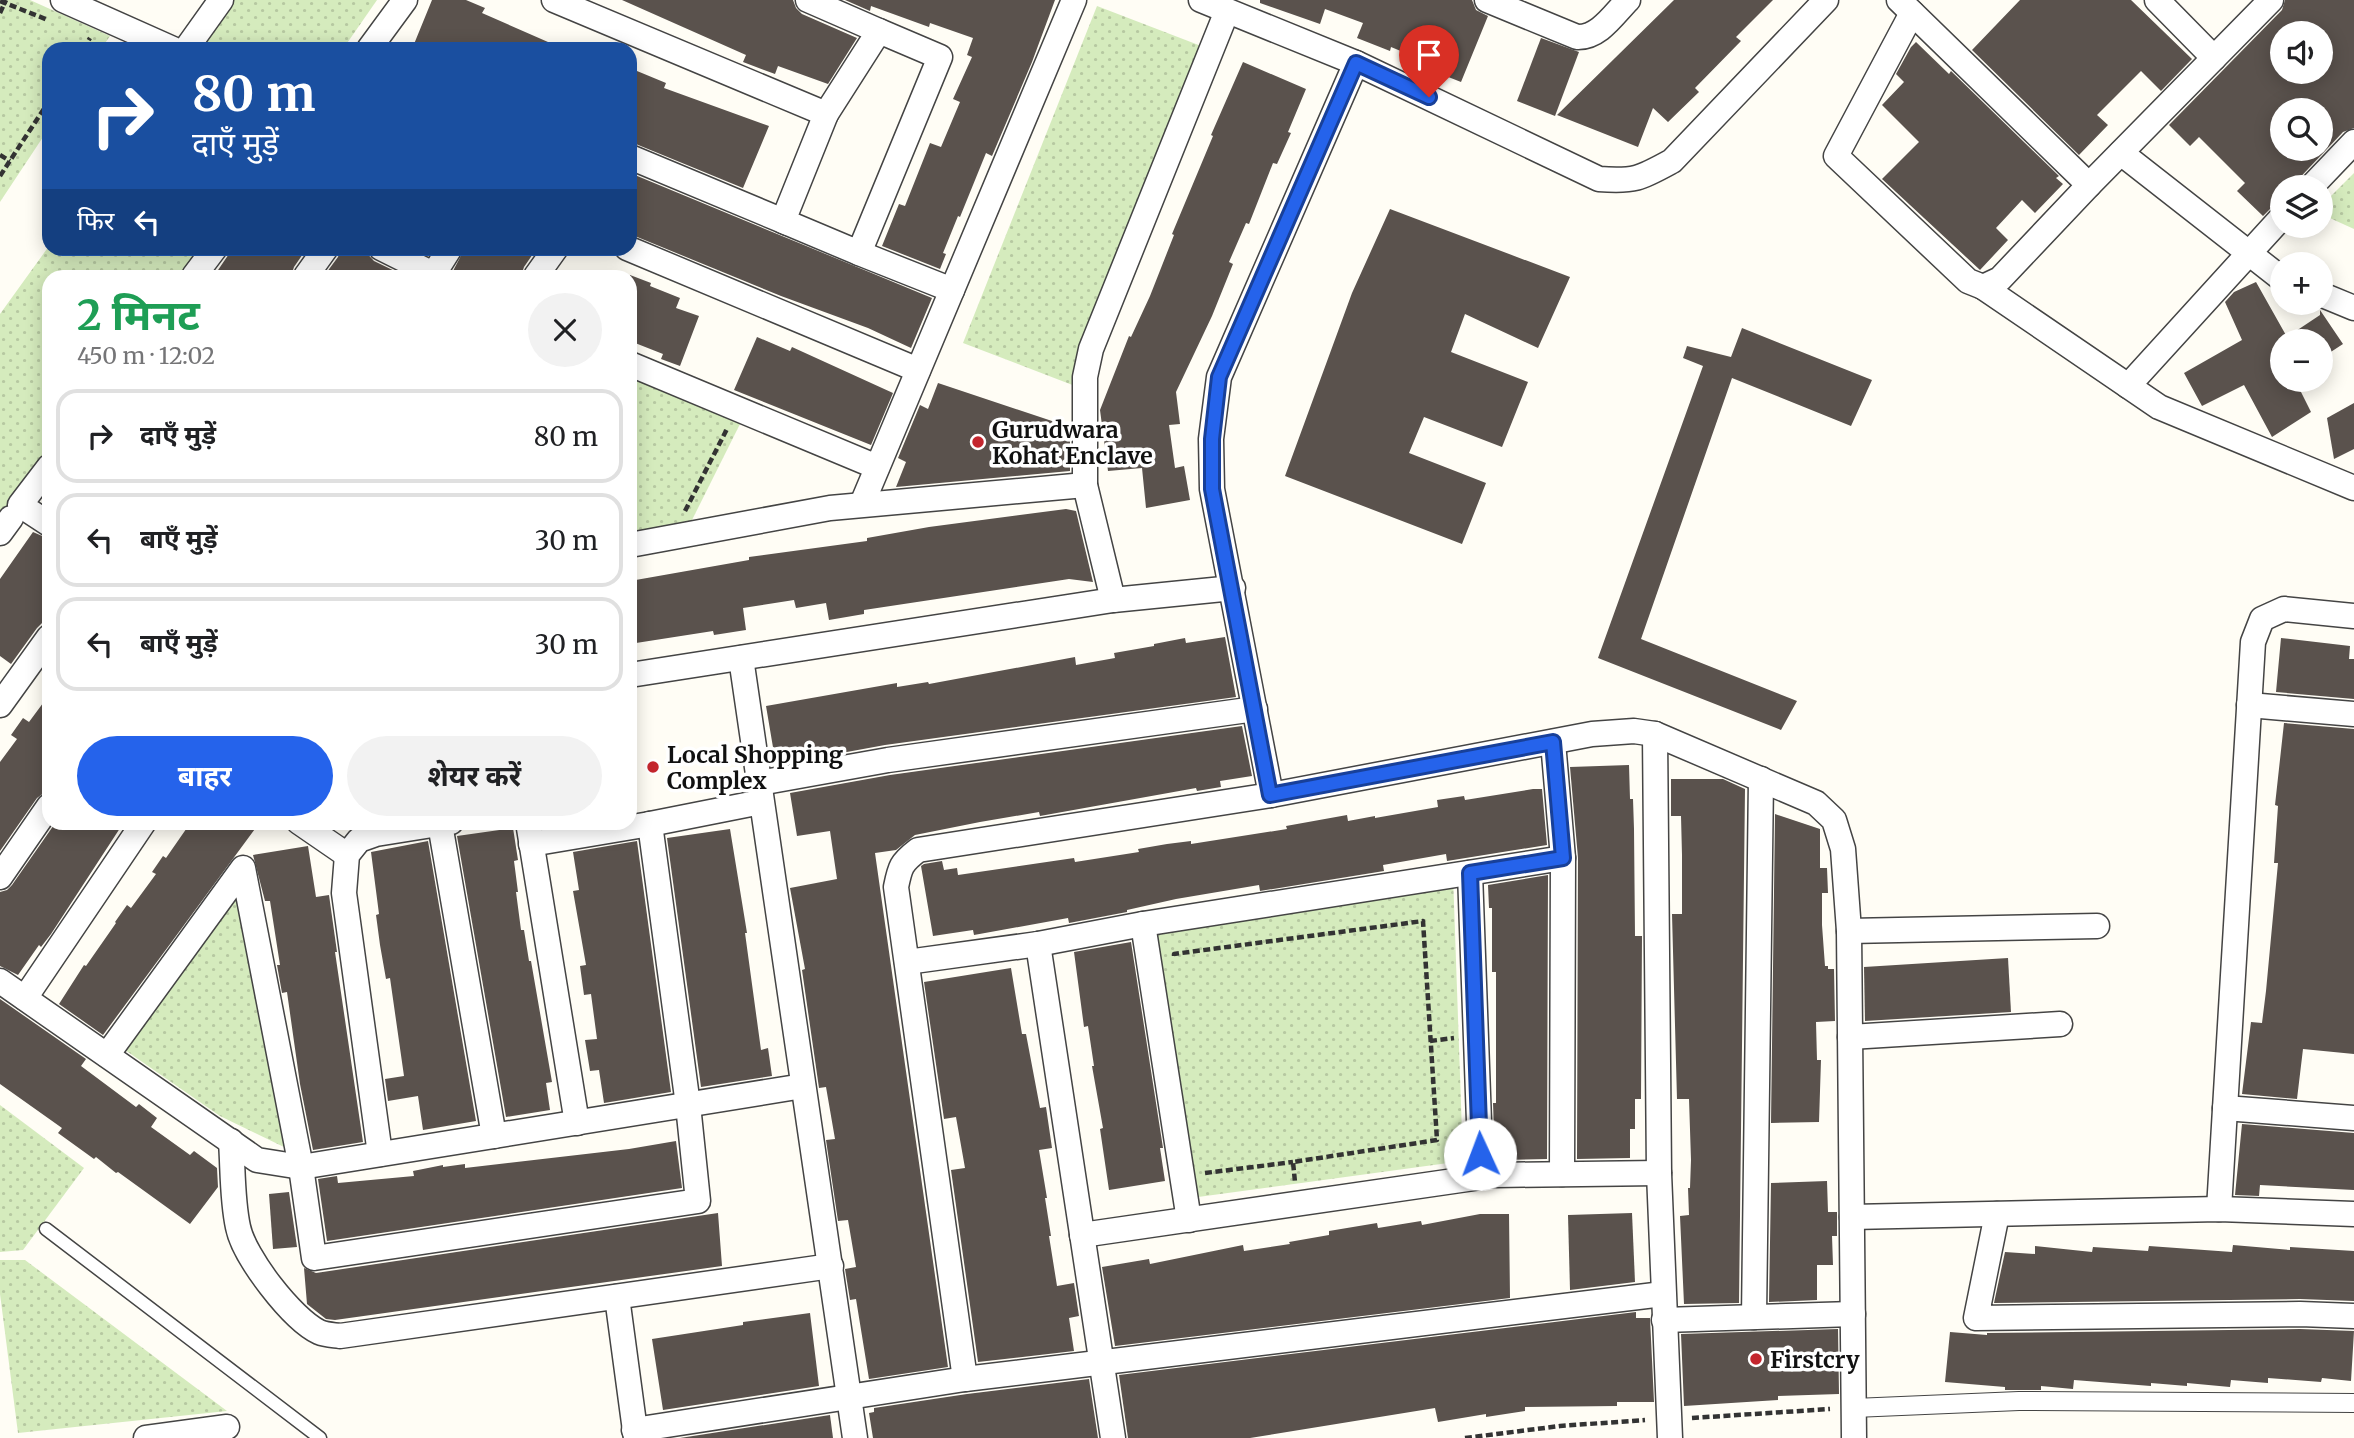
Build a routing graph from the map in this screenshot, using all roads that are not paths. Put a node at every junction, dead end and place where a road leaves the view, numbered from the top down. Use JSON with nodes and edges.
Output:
{"nodes":[{"id":1,"x":63,"y":0,"type":"edge"},
{"id":2,"x":221,"y":0,"type":"edge"},
{"id":3,"x":405,"y":0,"type":"edge"},
{"id":4,"x":554,"y":0,"type":"edge"},
{"id":5,"x":808,"y":0,"type":"edge"},
{"id":6,"x":1074,"y":0,"type":"edge"},
{"id":7,"x":1201,"y":0,"type":"edge"},
{"id":8,"x":1487,"y":0,"type":"edge"},
{"id":9,"x":1628,"y":0,"type":"edge"},
{"id":10,"x":1826,"y":0,"type":"edge"},
{"id":11,"x":2157,"y":0,"type":"edge"},
{"id":12,"x":2271,"y":0,"type":"edge"},
{"id":13,"x":1906,"y":6,"type":"edge"},
{"id":14,"x":1227,"y":10,"type":"junction"},
{"id":15,"x":879,"y":31,"type":"junction"},
{"id":16,"x":157,"y":42,"type":"edge"},
{"id":17,"x":191,"y":42,"type":"edge"},
{"id":18,"x":374,"y":42,"type":"edge"},
{"id":19,"x":2214,"y":58,"type":"junction"},
{"id":20,"x":1356,"y":63,"type":"junction"},
{"id":21,"x":827,"y":114,"type":"junction"},
{"id":22,"x":2354,"y":142,"type":"edge"},
{"id":23,"x":2121,"y":153,"type":"junction"},
{"id":24,"x":637,"y":160,"type":"edge"},
{"id":25,"x":2322,"y":175,"type":"edge"},
{"id":26,"x":2089,"y":185,"type":"junction"},
{"id":27,"x":788,"y":223,"type":"junction"},
{"id":28,"x":2270,"y":230,"type":"edge"},
{"id":29,"x":637,"y":252,"type":"edge"},
{"id":30,"x":859,"y":253,"type":"junction"},
{"id":31,"x":2248,"y":253,"type":"junction"},
{"id":32,"x":394,"y":256,"type":"edge"},
{"id":33,"x":442,"y":256,"type":"edge"},
{"id":34,"x":417,"y":270,"type":"edge"},
{"id":35,"x":428,"y":270,"type":"edge"},
{"id":36,"x":2270,"y":270,"type":"edge"},
{"id":37,"x":1983,"y":287,"type":"junction"},
{"id":38,"x":952,"y":290,"type":"junction"},
{"id":39,"x":2333,"y":299,"type":"edge"},
{"id":40,"x":2354,"y":308,"type":"edge"},
{"id":41,"x":637,"y":367,"type":"edge"},
{"id":42,"x":918,"y":370,"type":"junction"},
{"id":43,"x":2128,"y":386,"type":"junction"},
{"id":44,"x":877,"y":467,"type":"junction"},
{"id":45,"x":42,"y":476,"type":"edge"},
{"id":46,"x":1085,"y":485,"type":"junction"},
{"id":47,"x":2354,"y":488,"type":"edge"},
{"id":48,"x":862,"y":504,"type":"junction"},
{"id":49,"x":42,"y":519,"type":"edge"},
{"id":50,"x":637,"y":544,"type":"edge"},
{"id":51,"x":1233,"y":588,"type":"junction"},
{"id":52,"x":1113,"y":600,"type":"junction"},
{"id":53,"x":2354,"y":616,"type":"edge"},
{"id":54,"x":42,"y":647,"type":"edge"},
{"id":55,"x":741,"y":658,"type":"junction"},
{"id":56,"x":637,"y":674,"type":"edge"},
{"id":57,"x":0,"y":705,"type":"edge"},
{"id":58,"x":2249,"y":705,"type":"junction"},
{"id":59,"x":1255,"y":709,"type":"junction"},
{"id":60,"x":2354,"y":714,"type":"edge"},
{"id":61,"x":1655,"y":734,"type":"junction"},
{"id":62,"x":1553,"y":742,"type":"junction"},
{"id":63,"x":1761,"y":779,"type":"junction"},
{"id":64,"x":760,"y":792,"type":"junction"},
{"id":65,"x":1270,"y":795,"type":"junction"},
{"id":66,"x":42,"y":816,"type":"edge"},
{"id":67,"x":650,"y":824,"type":"junction"},
{"id":68,"x":637,"y":825,"type":"edge"},
{"id":69,"x":139,"y":830,"type":"edge"},
{"id":70,"x":311,"y":830,"type":"edge"},
{"id":71,"x":401,"y":830,"type":"edge"},
{"id":72,"x":446,"y":830,"type":"edge"},
{"id":73,"x":570,"y":830,"type":"edge"},
{"id":74,"x":530,"y":833,"type":"edge"},
{"id":75,"x":347,"y":855,"type":"junction"},
{"id":76,"x":1563,"y":858,"type":"junction"},
{"id":77,"x":1470,"y":873,"type":"junction"},
{"id":78,"x":0,"y":877,"type":"edge"},
{"id":79,"x":1143,"y":924,"type":"junction"},
{"id":80,"x":2097,"y":926,"type":"dead end"},
{"id":81,"x":1849,"y":931,"type":"junction"},
{"id":82,"x":1038,"y":944,"type":"junction"},
{"id":83,"x":906,"y":962,"type":"junction"},
{"id":84,"x":0,"y":981,"type":"edge"},
{"id":85,"x":25,"y":998,"type":"junction"},
{"id":86,"x":2060,"y":1024,"type":"dead end"},
{"id":87,"x":1850,"y":1037,"type":"junction"},
{"id":88,"x":107,"y":1055,"type":"junction"},
{"id":89,"x":803,"y":1086,"type":"junction"},
{"id":90,"x":688,"y":1105,"type":"junction"},
{"id":91,"x":2225,"y":1108,"type":"junction"},
{"id":92,"x":2354,"y":1118,"type":"edge"},
{"id":93,"x":578,"y":1123,"type":"junction"},
{"id":94,"x":494,"y":1136,"type":"junction"},
{"id":95,"x":231,"y":1141,"type":"junction"},
{"id":96,"x":380,"y":1154,"type":"junction"},
{"id":97,"x":301,"y":1167,"type":"junction"},
{"id":98,"x":1659,"y":1173,"type":"junction"},
{"id":99,"x":1562,"y":1174,"type":"junction"},
{"id":100,"x":1481,"y":1177,"type":"junction"},
{"id":101,"x":2219,"y":1209,"type":"junction"},
{"id":102,"x":1997,"y":1214,"type":"junction"},
{"id":103,"x":2354,"y":1214,"type":"edge"},
{"id":104,"x":1852,"y":1217,"type":"junction"},
{"id":105,"x":1189,"y":1220,"type":"junction"},
{"id":106,"x":46,"y":1229,"type":"dead end"},
{"id":107,"x":1082,"y":1235,"type":"junction"},
{"id":108,"x":831,"y":1266,"type":"junction"},
{"id":109,"x":1663,"y":1294,"type":"junction"},
{"id":110,"x":617,"y":1297,"type":"junction"},
{"id":111,"x":1853,"y":1314,"type":"junction"},
{"id":112,"x":2354,"y":1316,"type":"edge"},
{"id":113,"x":1755,"y":1317,"type":"junction"},
{"id":114,"x":1664,"y":1320,"type":"junction"},
{"id":115,"x":1102,"y":1363,"type":"junction"},
{"id":116,"x":965,"y":1379,"type":"junction"},
{"id":117,"x":849,"y":1399,"type":"junction"},
{"id":118,"x":2354,"y":1403,"type":"edge"},
{"id":119,"x":1854,"y":1408,"type":"junction"},
{"id":120,"x":228,"y":1427,"type":"dead end"},
{"id":121,"x":635,"y":1434,"type":"edge"},
{"id":122,"x":146,"y":1438,"type":"edge"},
{"id":123,"x":320,"y":1438,"type":"edge"},
{"id":124,"x":855,"y":1438,"type":"edge"},
{"id":125,"x":1113,"y":1438,"type":"edge"},
{"id":126,"x":1670,"y":1438,"type":"edge"},
{"id":127,"x":1854,"y":1438,"type":"edge"}],
"edges":[{"from":1,"to":16,"type":"street"},
{"from":2,"to":17,"type":"street"},
{"from":3,"to":18,"type":"street"},
{"from":4,"to":21,"type":"street"},
{"from":5,"to":15,"type":"street"},
{"from":6,"to":38,"type":"street"},
{"from":7,"to":14,"type":"street"},
{"from":8,"to":9,"type":"street"},
{"from":10,"to":20,"type":"street"},
{"from":11,"to":19,"type":"street"},
{"from":12,"to":19,"type":"street"},
{"from":13,"to":26,"type":"street"},
{"from":13,"to":37,"type":"street"},
{"from":14,"to":20,"type":"street"},
{"from":14,"to":46,"type":"street"},
{"from":15,"to":21,"type":"street"},
{"from":15,"to":30,"type":"street"},
{"from":19,"to":23,"type":"street"},
{"from":20,"to":51,"type":"street"},
{"from":21,"to":27,"type":"street"},
{"from":22,"to":25,"type":"street"},
{"from":23,"to":26,"type":"street"},
{"from":23,"to":31,"type":"street"},
{"from":24,"to":27,"type":"street"},
{"from":26,"to":37,"type":"street"},
{"from":27,"to":30,"type":"street"},
{"from":28,"to":31,"type":"street"},
{"from":29,"to":42,"type":"street"},
{"from":30,"to":38,"type":"street"},
{"from":31,"to":36,"type":"street"},
{"from":31,"to":43,"type":"street"},
{"from":32,"to":34,"type":"street"},
{"from":33,"to":35,"type":"street"},
{"from":37,"to":43,"type":"street"},
{"from":38,"to":42,"type":"street"},
{"from":39,"to":40,"type":"street"},
{"from":41,"to":44,"type":"street"},
{"from":42,"to":44,"type":"street"},
{"from":43,"to":47,"type":"street"},
{"from":44,"to":48,"type":"street"},
{"from":45,"to":49,"type":"street"},
{"from":46,"to":48,"type":"street"},
{"from":46,"to":52,"type":"street"},
{"from":48,"to":50,"type":"street"},
{"from":51,"to":52,"type":"street"},
{"from":51,"to":59,"type":"street"},
{"from":52,"to":55,"type":"street"},
{"from":53,"to":58,"type":"street"},
{"from":54,"to":57,"type":"street"},
{"from":55,"to":56,"type":"street"},
{"from":55,"to":64,"type":"street"},
{"from":58,"to":60,"type":"street"},
{"from":58,"to":91,"type":"street"},
{"from":59,"to":64,"type":"street"},
{"from":59,"to":65,"type":"street"},
{"from":61,"to":62,"type":"street"},
{"from":61,"to":63,"type":"street"},
{"from":61,"to":98,"type":"street"},
{"from":62,"to":65,"type":"street"},
{"from":62,"to":76,"type":"street"},
{"from":63,"to":81,"type":"street"},
{"from":63,"to":113,"type":"street"},
{"from":64,"to":67,"type":"street"},
{"from":64,"to":89,"type":"street"},
{"from":65,"to":83,"type":"street"},
{"from":66,"to":78,"type":"street"},
{"from":67,"to":68,"type":"street"},
{"from":67,"to":90,"type":"street"},
{"from":69,"to":85,"type":"street"},
{"from":70,"to":75,"type":"street"},
{"from":71,"to":75,"type":"street"},
{"from":72,"to":94,"type":"street"},
{"from":73,"to":74,"type":"street"},
{"from":74,"to":93,"type":"street"},
{"from":75,"to":96,"type":"street"},
{"from":76,"to":77,"type":"street"},
{"from":76,"to":99,"type":"street"},
{"from":77,"to":79,"type":"street"},
{"from":77,"to":100,"type":"street"},
{"from":79,"to":82,"type":"street"},
{"from":79,"to":105,"type":"street"},
{"from":80,"to":81,"type":"street"},
{"from":81,"to":87,"type":"street"},
{"from":82,"to":83,"type":"street"},
{"from":82,"to":107,"type":"street"},
{"from":83,"to":116,"type":"street"},
{"from":84,"to":85,"type":"street"},
{"from":85,"to":88,"type":"street"},
{"from":86,"to":87,"type":"street"},
{"from":87,"to":104,"type":"street"},
{"from":88,"to":95,"type":"street"},
{"from":88,"to":97,"type":"street"},
{"from":89,"to":90,"type":"street"},
{"from":89,"to":108,"type":"street"},
{"from":90,"to":93,"type":"street"},
{"from":90,"to":97,"type":"street"},
{"from":91,"to":92,"type":"street"},
{"from":91,"to":101,"type":"street"},
{"from":93,"to":94,"type":"street"},
{"from":94,"to":96,"type":"street"},
{"from":95,"to":97,"type":"street"},
{"from":95,"to":110,"type":"street"},
{"from":96,"to":97,"type":"street"},
{"from":98,"to":99,"type":"street"},
{"from":98,"to":109,"type":"street"},
{"from":99,"to":100,"type":"street"},
{"from":100,"to":105,"type":"street"},
{"from":101,"to":102,"type":"street"},
{"from":101,"to":103,"type":"street"},
{"from":102,"to":104,"type":"street"},
{"from":102,"to":112,"type":"street"},
{"from":104,"to":111,"type":"street"},
{"from":105,"to":107,"type":"street"},
{"from":106,"to":123,"type":"lane"},
{"from":107,"to":115,"type":"street"},
{"from":108,"to":110,"type":"street"},
{"from":108,"to":117,"type":"street"},
{"from":109,"to":114,"type":"street"},
{"from":109,"to":115,"type":"street"},
{"from":110,"to":121,"type":"street"},
{"from":111,"to":113,"type":"street"},
{"from":111,"to":119,"type":"street"},
{"from":113,"to":114,"type":"street"},
{"from":114,"to":126,"type":"street"},
{"from":115,"to":116,"type":"street"},
{"from":115,"to":125,"type":"street"},
{"from":116,"to":117,"type":"street"},
{"from":117,"to":121,"type":"street"},
{"from":117,"to":124,"type":"street"},
{"from":118,"to":119,"type":"street"},
{"from":119,"to":127,"type":"street"},
{"from":120,"to":122,"type":"street"}]}
